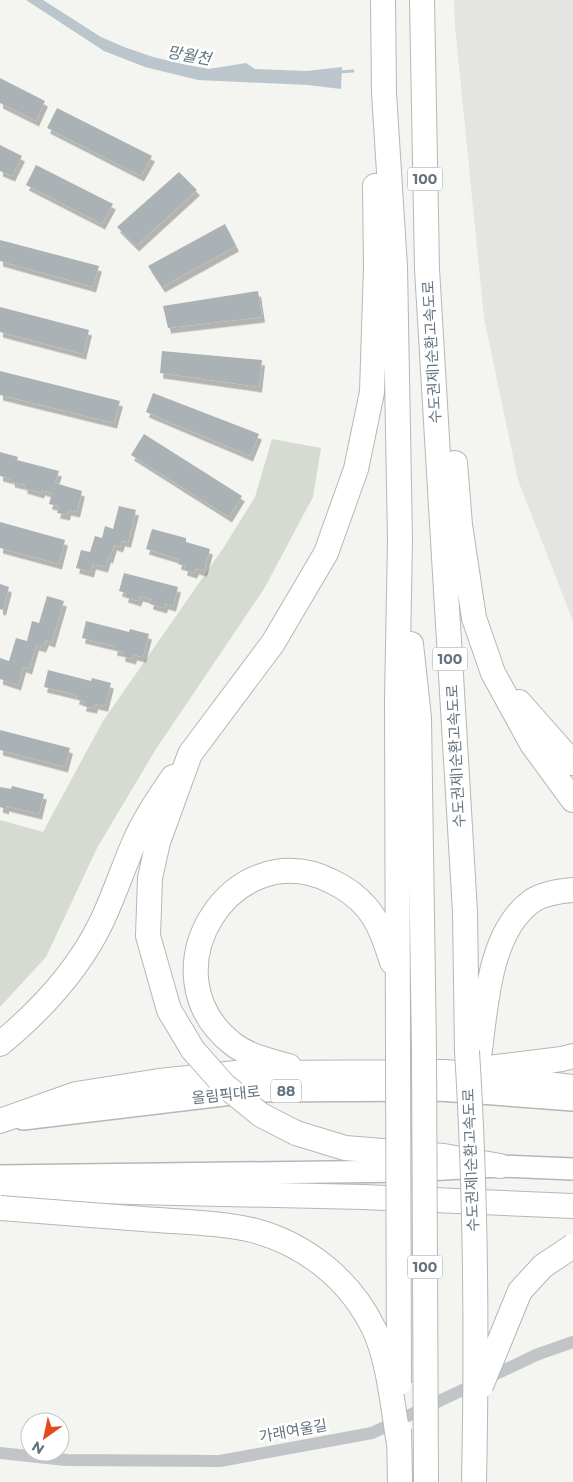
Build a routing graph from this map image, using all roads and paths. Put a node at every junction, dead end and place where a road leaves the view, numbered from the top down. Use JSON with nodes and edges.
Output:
{"nodes":[{"id":1,"x":383,"y":0,"type":"edge"},
{"id":2,"x":422,"y":0,"type":"edge"},
{"id":3,"x":384,"y":93,"type":"junction"},
{"id":4,"x":427,"y":269,"type":"junction"},
{"id":5,"x":400,"y":540,"type":"junction"},
{"id":6,"x":493,"y":673,"type":"junction"},
{"id":7,"x":190,"y":754,"type":"junction"},
{"id":8,"x":573,"y":763,"type":"edge"},
{"id":9,"x":573,"y":800,"type":"edge"},
{"id":10,"x":573,"y":890,"type":"edge"},
{"id":11,"x":398,"y":977,"type":"junction"},
{"id":12,"x":0,"y":1044,"type":"edge"},
{"id":13,"x":473,"y":1051,"type":"junction"},
{"id":14,"x":573,"y":1056,"type":"edge"},
{"id":15,"x":446,"y":1072,"type":"junction"},
{"id":16,"x":312,"y":1073,"type":"junction"},
{"id":17,"x":573,"y":1087,"type":"edge"},
{"id":18,"x":573,"y":1100,"type":"edge"},
{"id":19,"x":0,"y":1121,"type":"edge"},
{"id":20,"x":500,"y":1166,"type":"junction"},
{"id":21,"x":573,"y":1169,"type":"edge"},
{"id":22,"x":0,"y":1176,"type":"edge"},
{"id":23,"x":0,"y":1189,"type":"edge"},
{"id":24,"x":573,"y":1206,"type":"edge"},
{"id":25,"x":0,"y":1208,"type":"edge"},
{"id":26,"x":573,"y":1246,"type":"edge"},
{"id":27,"x":573,"y":1342,"type":"edge"},
{"id":28,"x":476,"y":1399,"type":"junction"},
{"id":29,"x":399,"y":1444,"type":"junction"},
{"id":30,"x":0,"y":1453,"type":"edge"},
{"id":31,"x":400,"y":1482,"type":"edge"},
{"id":32,"x":426,"y":1482,"type":"edge"},
{"id":33,"x":474,"y":1482,"type":"edge"}],
"edges":[{"from":1,"to":3,"type":"highway","number":"100"},
{"from":2,"to":4,"type":"highway","name":"수도권제1순환고속도로","number":"100"},
{"from":3,"to":5,"type":"highway","number":"100"},
{"from":3,"to":7,"type":"highway"},
{"from":4,"to":6,"type":"highway"},
{"from":4,"to":13,"type":"highway","name":"수도권제1순환고속도로","number":"100"},
{"from":5,"to":11,"type":"highway","number":"100"},
{"from":5,"to":32,"type":"highway","number":"100","bridge":true},
{"from":6,"to":8,"type":"highway"},
{"from":6,"to":9,"type":"highway"},
{"from":7,"to":12,"type":"highway"},
{"from":7,"to":20,"type":"highway","bridge":true},
{"from":10,"to":13,"type":"highway"},
{"from":11,"to":16,"type":"highway"},
{"from":11,"to":29,"type":"highway","number":"100","bridge":true},
{"from":13,"to":28,"type":"highway","name":"수도권제1순환고속도로","bridge":true},
{"from":14,"to":15,"type":"highway"},
{"from":15,"to":16,"type":"highway"},
{"from":15,"to":17,"type":"highway"},
{"from":16,"to":19,"type":"highway"},
{"from":18,"to":19,"type":"highway","name":"올림픽대로","number":"88"},
{"from":20,"to":21,"type":"highway"},
{"from":20,"to":22,"type":"highway"},
{"from":23,"to":24,"type":"highway"},
{"from":25,"to":29,"type":"highway","bridge":true},
{"from":26,"to":28,"type":"highway","bridge":true},
{"from":27,"to":30,"type":"street","name":"가래여울길"},
{"from":28,"to":33,"type":"highway","name":"수도권제1순환고속도로","bridge":true},
{"from":29,"to":31,"type":"highway","number":"100","bridge":true}]}
